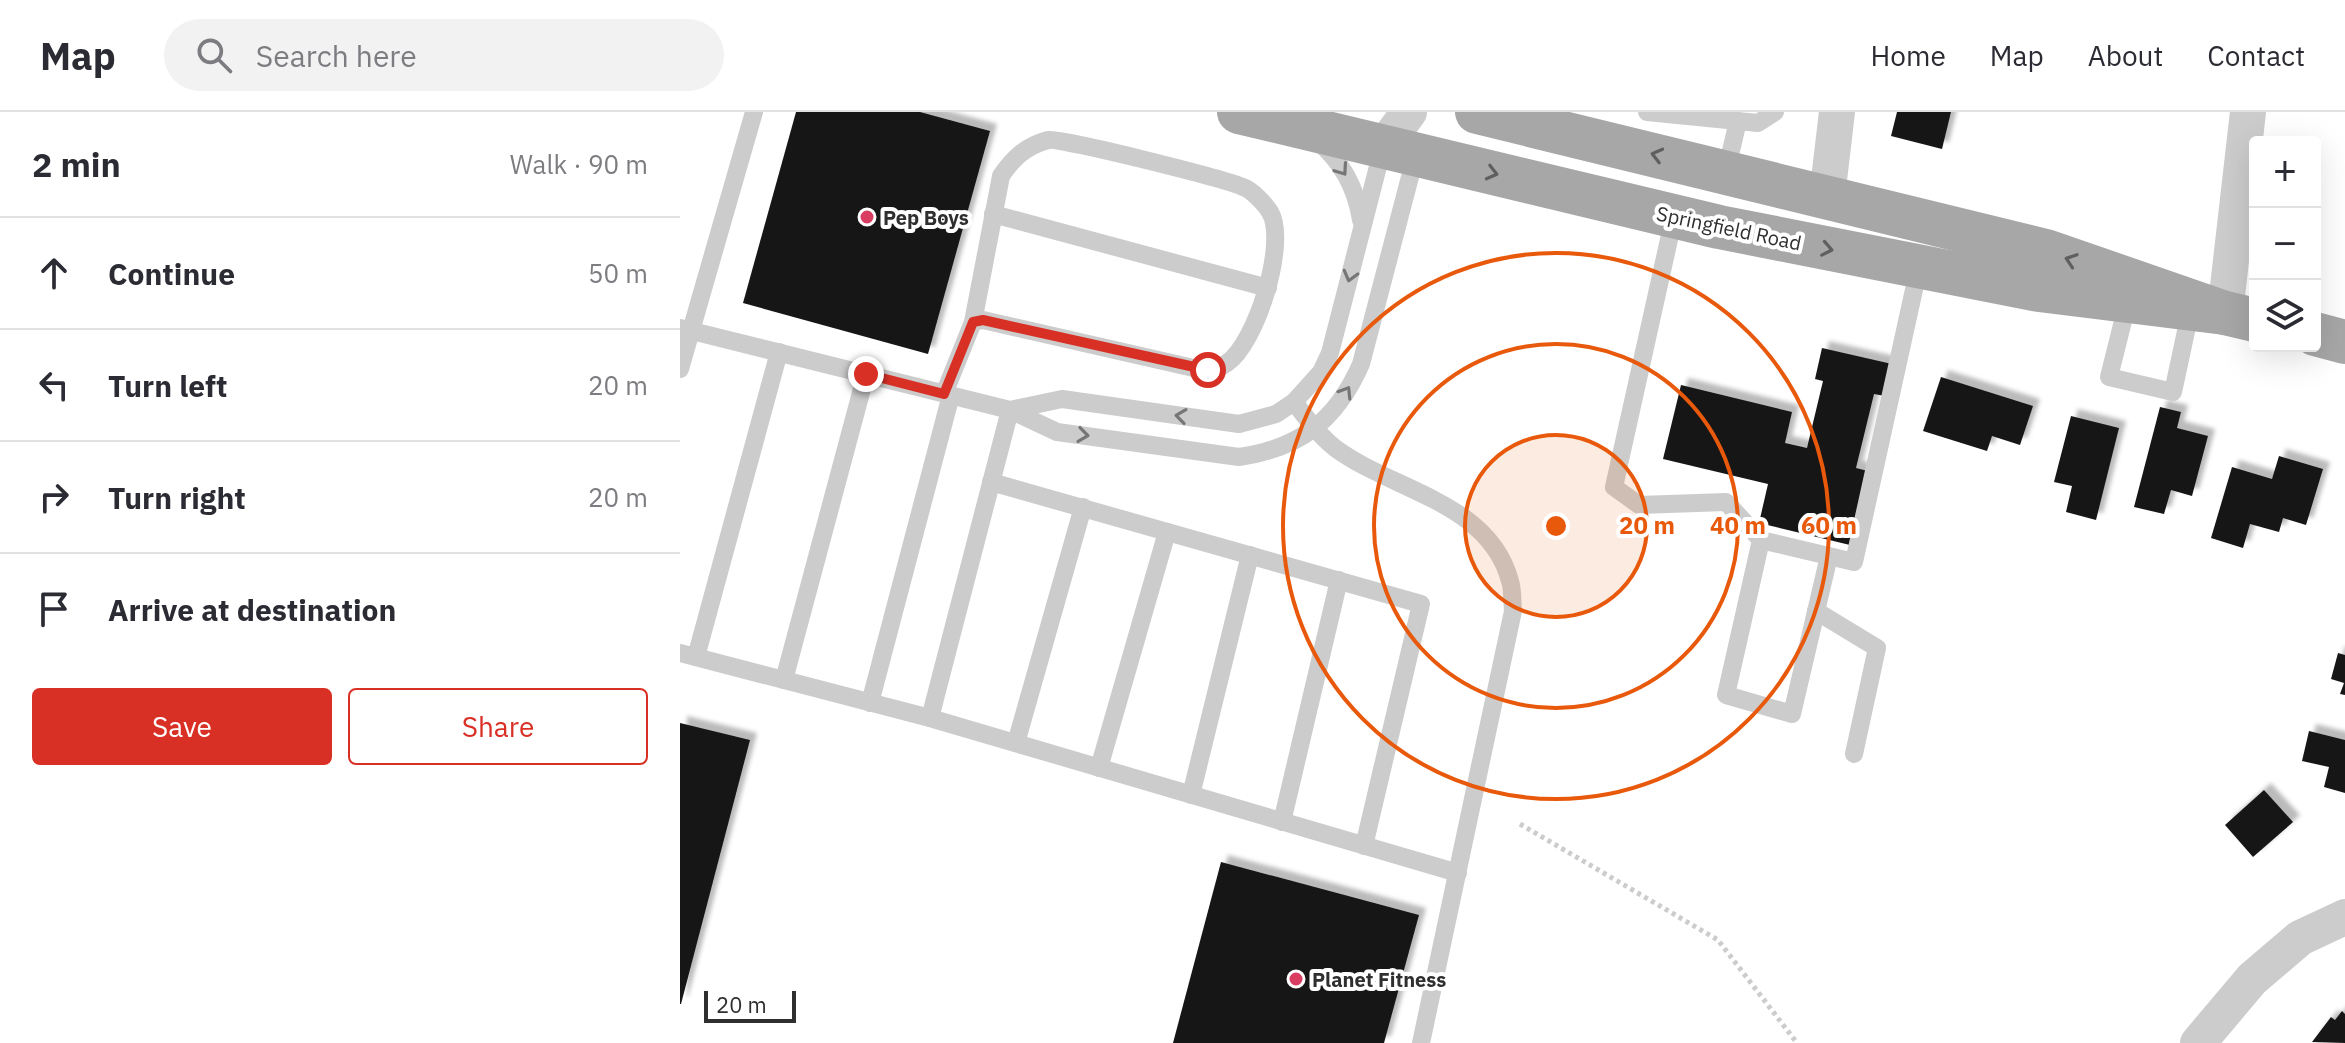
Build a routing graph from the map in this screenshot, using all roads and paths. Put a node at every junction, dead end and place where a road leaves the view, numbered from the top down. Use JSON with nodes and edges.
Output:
{"nodes":[{"id":1,"x":754,"y":112,"type":"edge"},
{"id":2,"x":1239,"y":112,"type":"edge"},
{"id":3,"x":1409,"y":112,"type":"edge"},
{"id":4,"x":1477,"y":112,"type":"edge"},
{"id":5,"x":1647,"y":112,"type":"edge"},
{"id":6,"x":1775,"y":112,"type":"edge"},
{"id":7,"x":1837,"y":112,"type":"edge"},
{"id":8,"x":2248,"y":112,"type":"edge"},
{"id":9,"x":1557,"y":121,"type":"edge"},
{"id":10,"x":1738,"y":121,"type":"junction"},
{"id":11,"x":1298,"y":126,"type":"junction"},
{"id":12,"x":1406,"y":138,"type":"edge"},
{"id":13,"x":1726,"y":172,"type":"junction"},
{"id":14,"x":1827,"y":197,"type":"junction"},
{"id":15,"x":993,"y":214,"type":"junction"},
{"id":16,"x":1674,"y":216,"type":"junction"},
{"id":17,"x":1362,"y":229,"type":"junction"},
{"id":18,"x":1919,"y":267,"type":"junction"},
{"id":19,"x":1268,"y":288,"type":"junction"},
{"id":20,"x":2128,"y":301,"type":"junction"},
{"id":21,"x":2216,"y":311,"type":"edge"},
{"id":22,"x":973,"y":322,"type":"junction"},
{"id":23,"x":685,"y":329,"type":"edge"},
{"id":24,"x":2321,"y":336,"type":"edge"},
{"id":25,"x":2345,"y":342,"type":"edge"},
{"id":26,"x":779,"y":352,"type":"junction"},
{"id":27,"x":680,"y":369,"type":"edge"},
{"id":28,"x":866,"y":374,"type":"junction"},
{"id":29,"x":947,"y":394,"type":"junction"},
{"id":30,"x":1294,"y":402,"type":"junction"},
{"id":31,"x":1010,"y":410,"type":"junction"},
{"id":32,"x":1315,"y":429,"type":"junction"},
{"id":33,"x":991,"y":482,"type":"junction"},
{"id":34,"x":1083,"y":507,"type":"junction"},
{"id":35,"x":1167,"y":532,"type":"junction"},
{"id":36,"x":1761,"y":540,"type":"junction"},
{"id":37,"x":1250,"y":555,"type":"junction"},
{"id":38,"x":1829,"y":556,"type":"junction"},
{"id":39,"x":1339,"y":580,"type":"junction"},
{"id":40,"x":1816,"y":611,"type":"junction"},
{"id":41,"x":688,"y":655,"type":"edge"},
{"id":42,"x":784,"y":680,"type":"junction"},
{"id":43,"x":870,"y":703,"type":"junction"},
{"id":44,"x":930,"y":718,"type":"junction"},
{"id":45,"x":1016,"y":743,"type":"junction"},
{"id":46,"x":1854,"y":754,"type":"dead end"},
{"id":47,"x":1099,"y":768,"type":"junction"},
{"id":48,"x":1191,"y":795,"type":"junction"},
{"id":49,"x":1282,"y":822,"type":"junction"},
{"id":50,"x":1520,"y":824,"type":"dead end"},
{"id":51,"x":1364,"y":846,"type":"junction"},
{"id":52,"x":1458,"y":873,"type":"junction"},
{"id":53,"x":2345,"y":917,"type":"edge"},
{"id":54,"x":1421,"y":1043,"type":"edge"},
{"id":55,"x":1797,"y":1043,"type":"edge"},
{"id":56,"x":2198,"y":1043,"type":"edge"}],
"edges":[{"from":1,"to":23,"type":"lane"},
{"from":2,"to":11,"type":"main road","name":"Springfield Road"},
{"from":3,"to":12,"type":"street"},
{"from":4,"to":9,"type":"main road"},
{"from":5,"to":10,"type":"lane"},
{"from":6,"to":10,"type":"lane"},
{"from":7,"to":14,"type":"street"},
{"from":8,"to":21,"type":"street"},
{"from":13,"to":9,"type":"main road","one_way":true},
{"from":10,"to":13,"type":"lane"},
{"from":11,"to":12,"type":"main road","name":"Springfield Road"},
{"from":11,"to":17,"type":"lane","one_way":true},
{"from":12,"to":16,"type":"main road","name":"Springfield Road","one_way":true},
{"from":12,"to":17,"type":"lane"},
{"from":32,"to":12,"type":"lane","one_way":true},
{"from":13,"to":14,"type":"main road"},
{"from":21,"to":14,"type":"main road","one_way":true},
{"from":15,"to":19,"type":"lane"},
{"from":15,"to":19,"type":"lane"},
{"from":15,"to":22,"type":"lane"},
{"from":16,"to":18,"type":"main road","name":"Springfield Road","one_way":true},
{"from":16,"to":36,"type":"lane"},
{"from":17,"to":30,"type":"lane","one_way":true},
{"from":18,"to":20,"type":"main road","name":"Springfield Road"},
{"from":18,"to":38,"type":"lane"},
{"from":19,"to":22,"type":"lane"},
{"from":20,"to":21,"type":"main road","name":"Springfield Road"},
{"from":20,"to":21,"type":"lane"},
{"from":22,"to":29,"type":"lane"},
{"from":23,"to":26,"type":"lane"},
{"from":23,"to":27,"type":"lane"},
{"from":24,"to":25,"type":"main road"},
{"from":26,"to":28,"type":"lane"},
{"from":26,"to":41,"type":"lane"},
{"from":28,"to":29,"type":"lane"},
{"from":28,"to":42,"type":"lane"},
{"from":29,"to":31,"type":"lane"},
{"from":29,"to":43,"type":"lane"},
{"from":30,"to":31,"type":"lane","one_way":true},
{"from":30,"to":32,"type":"lane"},
{"from":31,"to":32,"type":"lane","one_way":true},
{"from":31,"to":33,"type":"lane"},
{"from":32,"to":52,"type":"lane"},
{"from":33,"to":34,"type":"lane"},
{"from":33,"to":44,"type":"lane"},
{"from":34,"to":35,"type":"lane"},
{"from":34,"to":45,"type":"lane"},
{"from":35,"to":37,"type":"lane"},
{"from":35,"to":47,"type":"lane"},
{"from":36,"to":38,"type":"lane"},
{"from":36,"to":40,"type":"lane"},
{"from":37,"to":39,"type":"lane"},
{"from":37,"to":48,"type":"lane"},
{"from":38,"to":40,"type":"lane"},
{"from":39,"to":49,"type":"lane"},
{"from":39,"to":51,"type":"lane"},
{"from":40,"to":46,"type":"lane"},
{"from":41,"to":42,"type":"lane"},
{"from":42,"to":43,"type":"lane"},
{"from":43,"to":44,"type":"lane"},
{"from":44,"to":45,"type":"lane"},
{"from":45,"to":47,"type":"lane"},
{"from":47,"to":48,"type":"lane"},
{"from":48,"to":49,"type":"lane"},
{"from":49,"to":51,"type":"lane"},
{"from":50,"to":55,"type":"path"},
{"from":51,"to":52,"type":"lane"},
{"from":52,"to":54,"type":"lane"},
{"from":53,"to":56,"type":"street"}]}
